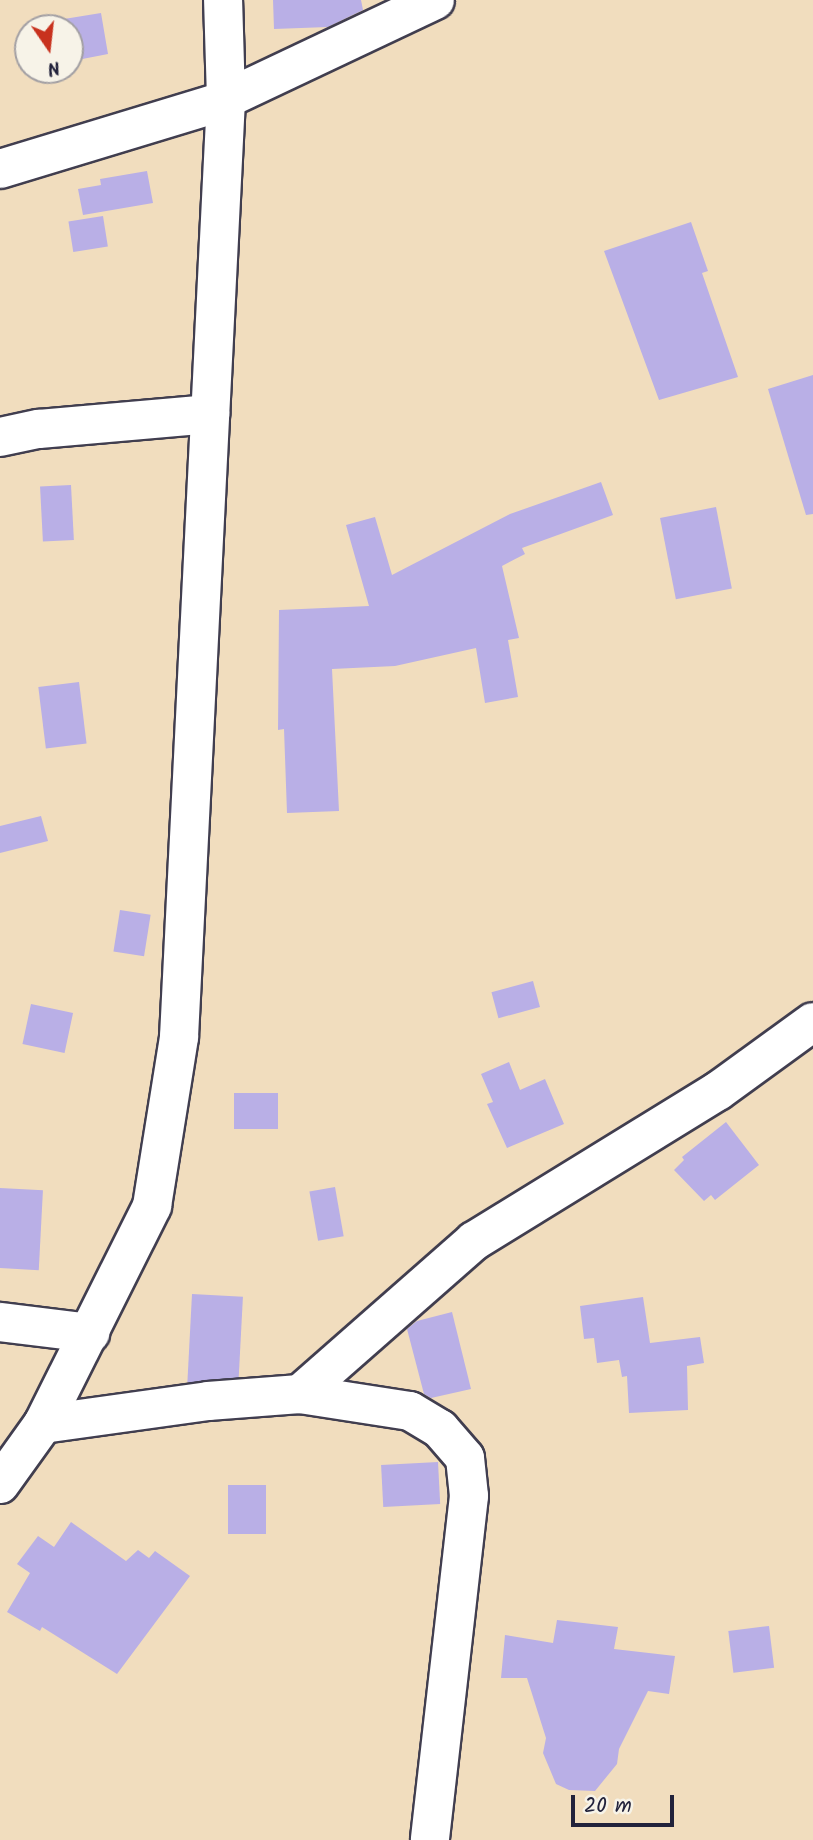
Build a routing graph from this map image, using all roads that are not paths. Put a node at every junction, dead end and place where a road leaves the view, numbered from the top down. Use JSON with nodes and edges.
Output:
{"nodes":[{"id":1,"x":223,"y":0,"type":"edge"},
{"id":2,"x":435,"y":0,"type":"edge"},
{"id":3,"x":225,"y":100,"type":"junction"},
{"id":4,"x":0,"y":169,"type":"edge"},
{"id":5,"x":210,"y":414,"type":"junction"},
{"id":6,"x":0,"y":437,"type":"edge"},
{"id":7,"x":813,"y":1022,"type":"edge"},
{"id":8,"x":0,"y":1322,"type":"edge"},
{"id":9,"x":90,"y":1333,"type":"junction"},
{"id":10,"x":300,"y":1394,"type":"junction"},
{"id":11,"x":43,"y":1424,"type":"junction"},
{"id":12,"x":0,"y":1484,"type":"edge"},
{"id":13,"x":430,"y":1840,"type":"edge"}],
"edges":[{"from":1,"to":3,"type":"street"},
{"from":2,"to":3,"type":"street"},
{"from":3,"to":4,"type":"street"},
{"from":3,"to":5,"type":"street"},
{"from":5,"to":6,"type":"street"},
{"from":5,"to":9,"type":"street"},
{"from":7,"to":10,"type":"street"},
{"from":8,"to":9,"type":"street"},
{"from":9,"to":11,"type":"street"},
{"from":10,"to":11,"type":"street"},
{"from":10,"to":13,"type":"street"},
{"from":11,"to":12,"type":"street"}]}
